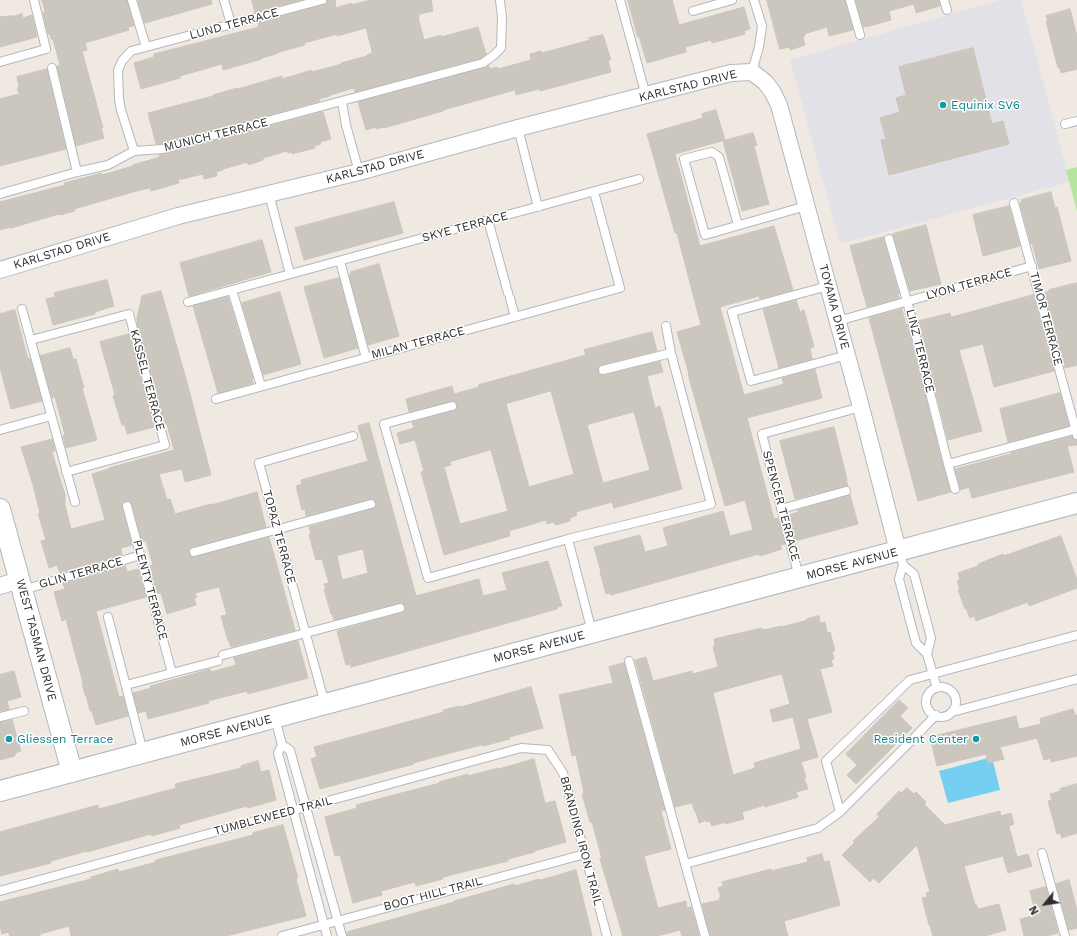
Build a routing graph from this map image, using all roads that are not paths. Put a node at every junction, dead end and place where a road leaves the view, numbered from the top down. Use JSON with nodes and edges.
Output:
{"nodes":[{"id":1,"x":34,"y":0,"type":"edge"},
{"id":2,"x":132,"y":0,"type":"edge"},
{"id":3,"x":224,"y":0,"type":"edge"},
{"id":4,"x":322,"y":0,"type":"edge"},
{"id":5,"x":500,"y":0,"type":"edge"},
{"id":6,"x":620,"y":0,"type":"edge"},
{"id":7,"x":732,"y":0,"type":"edge"},
{"id":8,"x":754,"y":0,"type":"edge"},
{"id":9,"x":850,"y":0,"type":"edge"},
{"id":10,"x":944,"y":0,"type":"edge"},
{"id":11,"x":947,"y":10,"type":"dead end"},
{"id":12,"x":693,"y":11,"type":"dead end"},
{"id":13,"x":231,"y":24,"type":"junction"},
{"id":14,"x":860,"y":35,"type":"dead end"},
{"id":15,"x":146,"y":47,"type":"junction"},
{"id":16,"x":0,"y":62,"type":"edge"},
{"id":17,"x":52,"y":68,"type":"dead end"},
{"id":18,"x":752,"y":72,"type":"junction"},
{"id":19,"x":646,"y":96,"type":"junction"},
{"id":20,"x":342,"y":102,"type":"junction"},
{"id":21,"x":1077,"y":121,"type":"edge"},
{"id":22,"x":1065,"y":124,"type":"dead end"},
{"id":23,"x":518,"y":128,"type":"junction"},
{"id":24,"x":134,"y":151,"type":"junction"},
{"id":25,"x":77,"y":172,"type":"junction"},
{"id":26,"x":359,"y":172,"type":"junction"},
{"id":27,"x":639,"y":179,"type":"dead end"},
{"id":28,"x":594,"y":192,"type":"junction"},
{"id":29,"x":0,"y":194,"type":"edge"},
{"id":30,"x":269,"y":194,"type":"junction"},
{"id":31,"x":1014,"y":203,"type":"dead end"},
{"id":32,"x":806,"y":206,"type":"junction"},
{"id":33,"x":538,"y":207,"type":"junction"},
{"id":34,"x":488,"y":220,"type":"junction"},
{"id":35,"x":738,"y":225,"type":"junction"},
{"id":36,"x":889,"y":239,"type":"dead end"},
{"id":37,"x":340,"y":261,"type":"junction"},
{"id":38,"x":1032,"y":266,"type":"junction"},
{"id":39,"x":0,"y":270,"type":"edge"},
{"id":40,"x":290,"y":274,"type":"junction"},
{"id":41,"x":828,"y":286,"type":"junction"},
{"id":42,"x":232,"y":290,"type":"junction"},
{"id":43,"x":907,"y":301,"type":"junction"},
{"id":44,"x":188,"y":302,"type":"dead end"},
{"id":45,"x":22,"y":309,"type":"dead end"},
{"id":46,"x":515,"y":317,"type":"junction"},
{"id":47,"x":838,"y":321,"type":"junction"},
{"id":48,"x":666,"y":326,"type":"dead end"},
{"id":49,"x":30,"y":340,"type":"junction"},
{"id":50,"x":671,"y":353,"type":"junction"},
{"id":51,"x":847,"y":355,"type":"junction"},
{"id":52,"x":366,"y":358,"type":"junction"},
{"id":53,"x":603,"y":370,"type":"dead end"},
{"id":54,"x":260,"y":386,"type":"junction"},
{"id":55,"x":216,"y":399,"type":"dead end"},
{"id":56,"x":452,"y":406,"type":"dead end"},
{"id":57,"x":861,"y":407,"type":"junction"},
{"id":58,"x":51,"y":416,"type":"junction"},
{"id":59,"x":0,"y":430,"type":"edge"},
{"id":60,"x":1076,"y":432,"type":"edge"},
{"id":61,"x":353,"y":436,"type":"dead end"},
{"id":62,"x":948,"y":464,"type":"junction"},
{"id":63,"x":66,"y":472,"type":"junction"},
{"id":64,"x":955,"y":489,"type":"dead end"},
{"id":65,"x":846,"y":491,"type":"dead end"},
{"id":66,"x":75,"y":502,"type":"dead end"},
{"id":67,"x":1077,"y":502,"type":"edge"},
{"id":68,"x":371,"y":504,"type":"dead end"},
{"id":69,"x":127,"y":506,"type":"dead end"},
{"id":70,"x":0,"y":509,"type":"edge"},
{"id":71,"x":781,"y":509,"type":"junction"},
{"id":72,"x":277,"y":530,"type":"junction"},
{"id":73,"x":568,"y":539,"type":"junction"},
{"id":74,"x":194,"y":552,"type":"dead end"},
{"id":75,"x":140,"y":556,"type":"junction"},
{"id":76,"x":901,"y":558,"type":"junction"},
{"id":77,"x":799,"y":578,"type":"junction"},
{"id":78,"x":21,"y":585,"type":"junction"},
{"id":79,"x":0,"y":586,"type":"edge"},
{"id":80,"x":400,"y":608,"type":"dead end"},
{"id":81,"x":108,"y":617,"type":"dead end"},
{"id":82,"x":593,"y":633,"type":"junction"},
{"id":83,"x":306,"y":634,"type":"junction"},
{"id":84,"x":1077,"y":635,"type":"edge"},
{"id":85,"x":927,"y":654,"type":"junction"},
{"id":86,"x":629,"y":661,"type":"dead end"},
{"id":87,"x":172,"y":673,"type":"junction"},
{"id":88,"x":933,"y":673,"type":"junction"},
{"id":89,"x":1077,"y":679,"type":"edge"},
{"id":90,"x":126,"y":684,"type":"junction"},
{"id":91,"x":936,"y":688,"type":"junction"},
{"id":92,"x":325,"y":705,"type":"junction"},
{"id":93,"x":24,"y":711,"type":"dead end"},
{"id":94,"x":952,"y":712,"type":"junction"},
{"id":95,"x":936,"y":715,"type":"junction"},
{"id":96,"x":0,"y":718,"type":"edge"},
{"id":97,"x":275,"y":718,"type":"junction"},
{"id":98,"x":282,"y":745,"type":"junction"},
{"id":99,"x":548,"y":750,"type":"joint"},
{"id":100,"x":143,"y":752,"type":"junction"},
{"id":101,"x":72,"y":772,"type":"junction"},
{"id":102,"x":0,"y":791,"type":"edge"},
{"id":103,"x":306,"y":807,"type":"junction"},
{"id":104,"x":293,"y":810,"type":"junction"},
{"id":105,"x":840,"y":812,"type":"junction"},
{"id":106,"x":1042,"y":853,"type":"dead end"},
{"id":107,"x":585,"y":854,"type":"junction"},
{"id":108,"x":685,"y":864,"type":"junction"},
{"id":109,"x":0,"y":890,"type":"edge"},
{"id":110,"x":337,"y":920,"type":"junction"},
{"id":111,"x":324,"y":924,"type":"junction"},
{"id":112,"x":282,"y":936,"type":"edge"},
{"id":113,"x":327,"y":936,"type":"edge"},
{"id":114,"x":342,"y":936,"type":"edge"},
{"id":115,"x":608,"y":936,"type":"edge"},
{"id":116,"x":705,"y":936,"type":"edge"},
{"id":117,"x":1065,"y":936,"type":"edge"}],
"edges":[{"from":1,"to":16,"type":"lane"},
{"from":2,"to":15,"type":"lane"},
{"from":3,"to":13,"type":"lane"},
{"from":4,"to":13,"type":"lane","name":"LUND TERRACE"},
{"from":5,"to":20,"type":"lane","name":"MUNICH TERRACE"},
{"from":6,"to":19,"type":"lane"},
{"from":7,"to":12,"type":"lane"},
{"from":8,"to":18,"type":"lane"},
{"from":9,"to":14,"type":"lane"},
{"from":10,"to":11,"type":"lane"},
{"from":13,"to":15,"type":"lane","name":"LUND TERRACE"},
{"from":15,"to":24,"type":"lane","name":"LUND TERRACE"},
{"from":17,"to":25,"type":"lane"},
{"from":18,"to":19,"type":"street","name":"KARLSTAD DRIVE"},
{"from":18,"to":32,"type":"street","name":"TOYAMA DRIVE"},
{"from":19,"to":23,"type":"street","name":"KARLSTAD DRIVE"},
{"from":20,"to":24,"type":"lane","name":"MUNICH TERRACE"},
{"from":20,"to":26,"type":"lane"},
{"from":21,"to":22,"type":"lane"},
{"from":23,"to":26,"type":"street","name":"KARLSTAD DRIVE"},
{"from":23,"to":33,"type":"lane"},
{"from":24,"to":25,"type":"lane","name":"MUNICH TERRACE"},
{"from":25,"to":29,"type":"lane","name":"MUNICH TERRACE"},
{"from":26,"to":30,"type":"street","name":"KARLSTAD DRIVE"},
{"from":27,"to":28,"type":"lane","name":"SKYE TERRACE"},
{"from":28,"to":33,"type":"lane","name":"SKYE TERRACE"},
{"from":28,"to":46,"type":"lane","name":"MILAN TERRACE"},
{"from":30,"to":39,"type":"street","name":"KARLSTAD DRIVE"},
{"from":30,"to":40,"type":"lane"},
{"from":31,"to":38,"type":"lane","name":"TIMOR TERRACE"},
{"from":32,"to":35,"type":"lane"},
{"from":32,"to":41,"type":"street","name":"TOYAMA DRIVE"},
{"from":33,"to":34,"type":"lane","name":"SKYE TERRACE"},
{"from":34,"to":37,"type":"lane","name":"SKYE TERRACE"},
{"from":34,"to":46,"type":"lane"},
{"from":35,"to":35,"type":"lane"},
{"from":36,"to":43,"type":"lane","name":"LINZ TERRACE"},
{"from":37,"to":40,"type":"lane","name":"SKYE TERRACE"},
{"from":37,"to":52,"type":"lane"},
{"from":38,"to":43,"type":"lane","name":"LYON TERRACE"},
{"from":38,"to":60,"type":"lane","name":"TIMOR TERRACE"},
{"from":40,"to":42,"type":"lane","name":"SKYE TERRACE"},
{"from":41,"to":47,"type":"street","name":"TOYAMA DRIVE"},
{"from":41,"to":51,"type":"lane"},
{"from":42,"to":44,"type":"lane","name":"SKYE TERRACE"},
{"from":42,"to":54,"type":"lane"},
{"from":43,"to":47,"type":"lane","name":"LYON TERRACE"},
{"from":43,"to":62,"type":"lane","name":"LINZ TERRACE"},
{"from":45,"to":49,"type":"lane"},
{"from":46,"to":52,"type":"lane","name":"MILAN TERRACE"},
{"from":47,"to":51,"type":"street","name":"TOYAMA DRIVE"},
{"from":48,"to":50,"type":"lane"},
{"from":49,"to":58,"type":"lane"},
{"from":49,"to":63,"type":"lane","name":"KASSEL TERRACE"},
{"from":50,"to":53,"type":"lane"},
{"from":50,"to":73,"type":"lane"},
{"from":51,"to":57,"type":"street","name":"TOYAMA DRIVE"},
{"from":52,"to":54,"type":"lane","name":"MILAN TERRACE"},
{"from":54,"to":55,"type":"lane","name":"MILAN TERRACE"},
{"from":56,"to":73,"type":"lane"},
{"from":57,"to":71,"type":"lane","name":"SPENCER TERRACE"},
{"from":57,"to":76,"type":"street","name":"TOYAMA DRIVE"},
{"from":58,"to":59,"type":"lane"},
{"from":58,"to":63,"type":"lane"},
{"from":60,"to":62,"type":"lane"},
{"from":61,"to":72,"type":"lane","name":"TOPAZ TERRACE"},
{"from":62,"to":64,"type":"lane","name":"LINZ TERRACE"},
{"from":63,"to":66,"type":"lane"},
{"from":65,"to":71,"type":"lane"},
{"from":67,"to":76,"type":"street","name":"MORSE AVENUE"},
{"from":68,"to":72,"type":"lane"},
{"from":69,"to":75,"type":"lane","name":"PLENTY TERRACE"},
{"from":70,"to":78,"type":"street","name":"WEST TASMAN DRIVE"},
{"from":71,"to":77,"type":"lane","name":"SPENCER TERRACE"},
{"from":72,"to":74,"type":"lane"},
{"from":72,"to":83,"type":"lane","name":"TOPAZ TERRACE"},
{"from":73,"to":82,"type":"lane"},
{"from":75,"to":78,"type":"lane","name":"GLIN TERRACE"},
{"from":75,"to":87,"type":"lane","name":"PLENTY TERRACE"},
{"from":76,"to":77,"type":"street","name":"MORSE AVENUE"},
{"from":76,"to":85,"type":"lane"},
{"from":76,"to":85,"type":"lane"},
{"from":77,"to":82,"type":"street","name":"MORSE AVENUE"},
{"from":78,"to":79,"type":"street"},
{"from":78,"to":101,"type":"street","name":"WEST TASMAN DRIVE"},
{"from":80,"to":83,"type":"lane"},
{"from":81,"to":90,"type":"lane"},
{"from":82,"to":92,"type":"street","name":"MORSE AVENUE"},
{"from":83,"to":87,"type":"lane"},
{"from":83,"to":92,"type":"lane","name":"TOPAZ TERRACE"},
{"from":84,"to":88,"type":"lane"},
{"from":85,"to":88,"type":"lane"},
{"from":86,"to":108,"type":"lane"},
{"from":87,"to":90,"type":"lane"},
{"from":88,"to":91,"type":"lane"},
{"from":88,"to":105,"type":"lane"},
{"from":89,"to":94,"type":"lane"},
{"from":90,"to":100,"type":"lane"},
{"from":91,"to":94,"type":"lane"},
{"from":91,"to":95,"type":"lane"},
{"from":92,"to":97,"type":"street","name":"MORSE AVENUE"},
{"from":93,"to":96,"type":"lane"},
{"from":94,"to":95,"type":"lane"},
{"from":95,"to":105,"type":"lane"},
{"from":97,"to":98,"type":"lane"},
{"from":97,"to":100,"type":"street","name":"MORSE AVENUE"},
{"from":98,"to":103,"type":"lane"},
{"from":98,"to":104,"type":"lane"},
{"from":99,"to":103,"type":"lane","name":"TUMBLEWEED TRAIL"},
{"from":99,"to":107,"type":"lane","name":"BRANDING IRON TRAIL"},
{"from":100,"to":101,"type":"street","name":"MORSE AVENUE"},
{"from":101,"to":102,"type":"street","name":"MORSE AVENUE"},
{"from":103,"to":104,"type":"lane","name":"TUMBLEWEED TRAIL"},
{"from":103,"to":110,"type":"lane"},
{"from":104,"to":109,"type":"lane","name":"TUMBLEWEED TRAIL"},
{"from":104,"to":111,"type":"lane"},
{"from":105,"to":108,"type":"lane"},
{"from":106,"to":117,"type":"lane"},
{"from":107,"to":110,"type":"lane","name":"BOOT HILL TRAIL"},
{"from":107,"to":115,"type":"lane","name":"BRANDING IRON TRAIL"},
{"from":108,"to":116,"type":"lane"},
{"from":110,"to":111,"type":"lane","name":"BOOT HILL TRAIL"},
{"from":110,"to":114,"type":"lane"},
{"from":111,"to":112,"type":"lane","name":"BOOT HILL TRAIL"},
{"from":111,"to":113,"type":"lane"}]}
